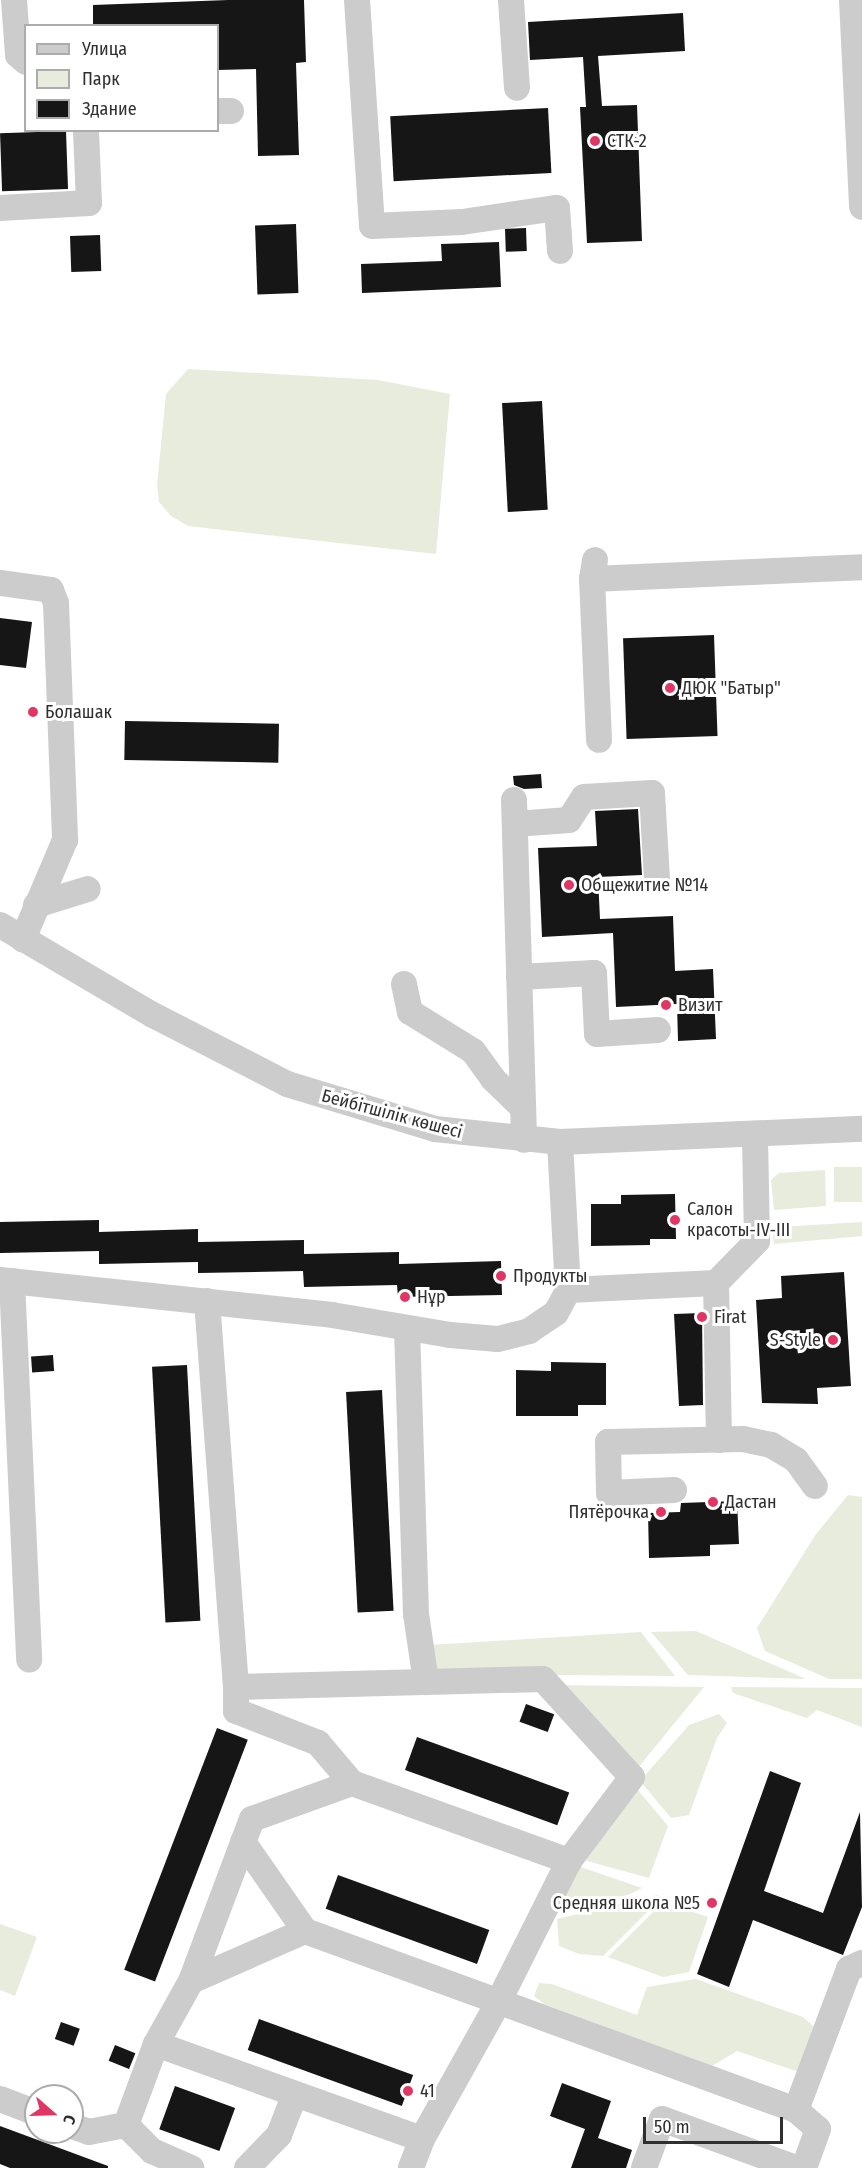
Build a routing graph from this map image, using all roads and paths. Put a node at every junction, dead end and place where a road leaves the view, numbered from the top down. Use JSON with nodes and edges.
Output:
{"nodes":[{"id":1,"x":14,"y":0,"type":"edge"},
{"id":2,"x":357,"y":0,"type":"edge"},
{"id":3,"x":511,"y":0,"type":"edge"},
{"id":4,"x":852,"y":0,"type":"edge"},
{"id":5,"x":14,"y":60,"type":"edge"},
{"id":6,"x":517,"y":88,"type":"dead end"},
{"id":7,"x":86,"y":132,"type":"edge"},
{"id":8,"x":861,"y":171,"type":"edge"},
{"id":9,"x":862,"y":207,"type":"edge"},
{"id":10,"x":0,"y":208,"type":"edge"},
{"id":11,"x":560,"y":251,"type":"dead end"},
{"id":12,"x":862,"y":567,"type":"edge"},
{"id":13,"x":0,"y":583,"type":"edge"},
{"id":14,"x":599,"y":740,"type":"dead end"},
{"id":15,"x":657,"y":879,"type":"dead end"},
{"id":16,"x":88,"y":889,"type":"dead end"},
{"id":17,"x":36,"y":905,"type":"junction"},
{"id":18,"x":0,"y":925,"type":"edge"},
{"id":19,"x":23,"y":939,"type":"junction"},
{"id":20,"x":519,"y":977,"type":"junction"},
{"id":21,"x":404,"y":984,"type":"dead end"},
{"id":22,"x":658,"y":1030,"type":"dead end"},
{"id":23,"x":523,"y":1107,"type":"junction"},
{"id":24,"x":862,"y":1129,"type":"edge"},
{"id":25,"x":755,"y":1136,"type":"junction"},
{"id":26,"x":524,"y":1140,"type":"junction"},
{"id":27,"x":560,"y":1142,"type":"junction"},
{"id":28,"x":6,"y":1281,"type":"edge"},
{"id":29,"x":716,"y":1283,"type":"junction"},
{"id":30,"x":568,"y":1290,"type":"junction"},
{"id":31,"x":207,"y":1301,"type":"junction"},
{"id":32,"x":407,"y":1328,"type":"junction"},
{"id":33,"x":719,"y":1440,"type":"junction"},
{"id":34,"x":815,"y":1486,"type":"dead end"},
{"id":35,"x":674,"y":1490,"type":"dead end"},
{"id":36,"x":29,"y":1660,"type":"dead end"},
{"id":37,"x":426,"y":1682,"type":"junction"},
{"id":38,"x":236,"y":1687,"type":"junction"},
{"id":39,"x":352,"y":1783,"type":"junction"},
{"id":40,"x":243,"y":1842,"type":"junction"},
{"id":41,"x":569,"y":1861,"type":"junction"},
{"id":42,"x":305,"y":1931,"type":"junction"},
{"id":43,"x":862,"y":1963,"type":"edge"},
{"id":44,"x":191,"y":1981,"type":"junction"},
{"id":45,"x":498,"y":2003,"type":"junction"},
{"id":46,"x":156,"y":2044,"type":"junction"},
{"id":47,"x":295,"y":2094,"type":"junction"},
{"id":48,"x":0,"y":2099,"type":"edge"},
{"id":49,"x":24,"y":2108,"type":"edge"},
{"id":50,"x":796,"y":2110,"type":"junction"},
{"id":51,"x":126,"y":2126,"type":"junction"},
{"id":52,"x":84,"y":2130,"type":"edge"},
{"id":53,"x":422,"y":2139,"type":"junction"},
{"id":54,"x":191,"y":2168,"type":"edge"},
{"id":55,"x":247,"y":2168,"type":"edge"},
{"id":56,"x":411,"y":2168,"type":"edge"},
{"id":57,"x":644,"y":2168,"type":"edge"},
{"id":58,"x":796,"y":2168,"type":"edge"},
{"id":59,"x":804,"y":2168,"type":"edge"}],
"edges":[{"from":1,"to":5,"type":"street"},
{"from":2,"to":11,"type":"street"},
{"from":3,"to":6,"type":"street"},
{"from":4,"to":8,"type":"street"},
{"from":7,"to":10,"type":"street"},
{"from":8,"to":9,"type":"street"},
{"from":12,"to":14,"type":"street"},
{"from":13,"to":17,"type":"street"},
{"from":15,"to":20,"type":"street"},
{"from":16,"to":17,"type":"street"},
{"from":17,"to":19,"type":"street"},
{"from":18,"to":19,"type":"street","name":"Бейбітшілік көшесі"},
{"from":19,"to":26,"type":"street","name":"Бейбітшілік көшесі"},
{"from":20,"to":22,"type":"street"},
{"from":20,"to":23,"type":"street"},
{"from":21,"to":23,"type":"street"},
{"from":23,"to":26,"type":"street"},
{"from":24,"to":25,"type":"street","name":"Бейбітшілік көшесі"},
{"from":25,"to":27,"type":"street","name":"Бейбітшілік көшесі"},
{"from":25,"to":29,"type":"street"},
{"from":26,"to":27,"type":"street","name":"Бейбітшілік көшесі"},
{"from":27,"to":30,"type":"street"},
{"from":28,"to":31,"type":"street"},
{"from":28,"to":36,"type":"street"},
{"from":29,"to":30,"type":"street"},
{"from":29,"to":33,"type":"street"},
{"from":30,"to":32,"type":"street"},
{"from":31,"to":32,"type":"street"},
{"from":31,"to":38,"type":"street"},
{"from":32,"to":37,"type":"street"},
{"from":33,"to":34,"type":"street"},
{"from":33,"to":35,"type":"street"},
{"from":37,"to":38,"type":"street"},
{"from":37,"to":41,"type":"street"},
{"from":38,"to":39,"type":"street"},
{"from":39,"to":40,"type":"street"},
{"from":39,"to":41,"type":"street"},
{"from":40,"to":42,"type":"street"},
{"from":40,"to":44,"type":"street"},
{"from":41,"to":45,"type":"street"},
{"from":42,"to":44,"type":"street"},
{"from":42,"to":45,"type":"street"},
{"from":43,"to":50,"type":"street"},
{"from":44,"to":46,"type":"street"},
{"from":45,"to":50,"type":"street"},
{"from":45,"to":53,"type":"street"},
{"from":46,"to":47,"type":"street"},
{"from":46,"to":51,"type":"street"},
{"from":47,"to":53,"type":"street"},
{"from":47,"to":55,"type":"street"},
{"from":48,"to":49,"type":"street"},
{"from":50,"to":59,"type":"street"},
{"from":51,"to":52,"type":"street"},
{"from":51,"to":54,"type":"street"},
{"from":53,"to":56,"type":"street"},
{"from":57,"to":58,"type":"street"}]}
